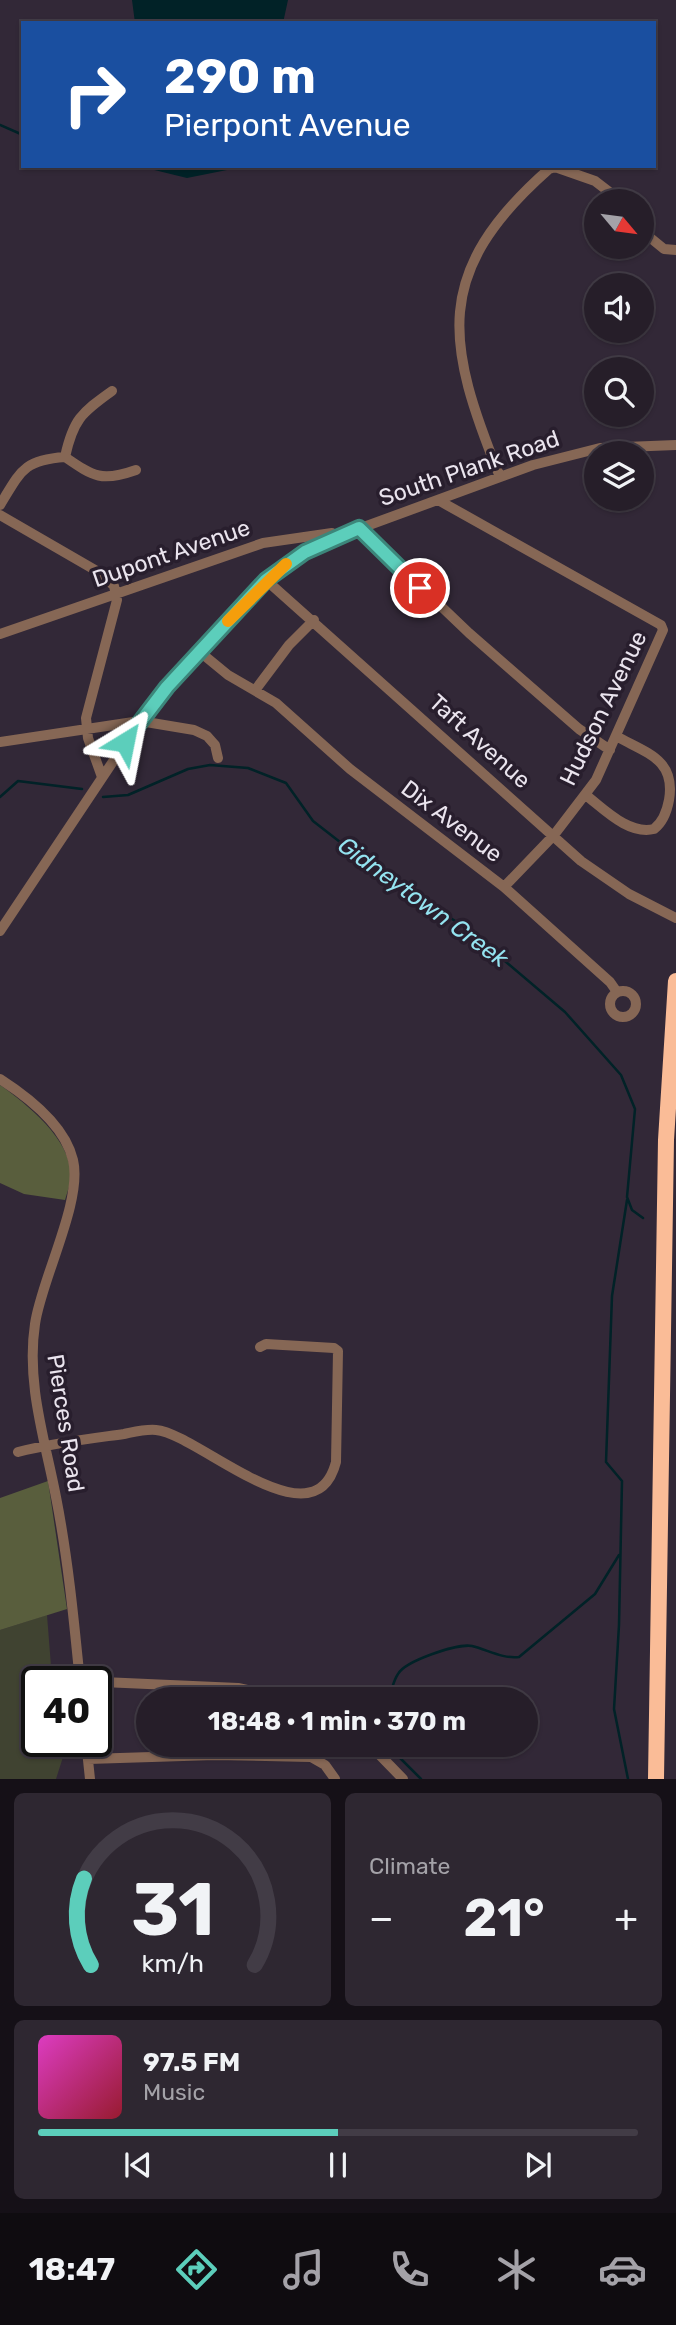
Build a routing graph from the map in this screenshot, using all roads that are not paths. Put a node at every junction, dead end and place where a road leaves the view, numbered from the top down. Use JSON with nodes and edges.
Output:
{"nodes":[{"id":1,"x":552,"y":168,"type":"edge"},
{"id":2,"x":558,"y":168,"type":"edge"},
{"id":3,"x":605,"y":189,"type":"edge"},
{"id":4,"x":654,"y":241,"type":"edge"},
{"id":5,"x":676,"y":250,"type":"edge"},
{"id":6,"x":112,"y":391,"type":"dead end"},
{"id":7,"x":676,"y":445,"type":"edge"},
{"id":8,"x":65,"y":457,"type":"junction"},
{"id":9,"x":136,"y":470,"type":"dead end"},
{"id":10,"x":500,"y":477,"type":"junction"},
{"id":11,"x":438,"y":500,"type":"junction"},
{"id":12,"x":0,"y":505,"type":"edge"},
{"id":13,"x":0,"y":515,"type":"edge"},
{"id":14,"x":359,"y":528,"type":"junction"},
{"id":15,"x":266,"y":580,"type":"junction"},
{"id":16,"x":117,"y":593,"type":"junction"},
{"id":17,"x":314,"y":620,"type":"junction"},
{"id":18,"x":3,"y":630,"type":"edge"},
{"id":19,"x":200,"y":652,"type":"junction"},
{"id":20,"x":256,"y":689,"type":"junction"},
{"id":21,"x":139,"y":721,"type":"junction"},
{"id":22,"x":86,"y":731,"type":"junction"},
{"id":23,"x":615,"y":736,"type":"junction"},
{"id":24,"x":0,"y":742,"type":"edge"},
{"id":25,"x":610,"y":750,"type":"junction"},
{"id":26,"x":218,"y":758,"type":"dead end"},
{"id":27,"x":102,"y":777,"type":"junction"},
{"id":28,"x":587,"y":796,"type":"junction"},
{"id":29,"x":554,"y":835,"type":"junction"},
{"id":30,"x":505,"y":887,"type":"junction"},
{"id":31,"x":676,"y":918,"type":"edge"},
{"id":32,"x":0,"y":931,"type":"edge"},
{"id":33,"x":676,"y":981,"type":"edge"},
{"id":34,"x":617,"y":992,"type":"dead end"},
{"id":35,"x":0,"y":1079,"type":"edge"},
{"id":36,"x":260,"y":1347,"type":"dead end"},
{"id":37,"x":44,"y":1445,"type":"junction"},
{"id":38,"x":18,"y":1452,"type":"dead end"},
{"id":39,"x":78,"y":1666,"type":"edge"},
{"id":40,"x":112,"y":1682,"type":"edge"},
{"id":41,"x":216,"y":1687,"type":"edge"},
{"id":42,"x":382,"y":1757,"type":"edge"},
{"id":43,"x":88,"y":1759,"type":"joint"},
{"id":44,"x":90,"y":1779,"type":"edge"},
{"id":45,"x":335,"y":1779,"type":"edge"},
{"id":46,"x":403,"y":1779,"type":"edge"},
{"id":47,"x":656,"y":1779,"type":"edge"}],
"edges":[{"from":1,"to":10,"type":"street"},
{"from":2,"to":3,"type":"street"},
{"from":4,"to":5,"type":"street"},
{"from":6,"to":8,"type":"street"},
{"from":7,"to":10,"type":"street","name":"South Plank Road"},
{"from":8,"to":9,"type":"street"},
{"from":8,"to":12,"type":"street"},
{"from":10,"to":11,"type":"street","name":"South Plank Road"},
{"from":11,"to":14,"type":"street","name":"South Plank Road"},
{"from":11,"to":23,"type":"street","name":"Hudson Avenue"},
{"from":13,"to":16,"type":"street"},
{"from":14,"to":15,"type":"street"},
{"from":14,"to":16,"type":"street","name":"Dupont Avenue"},
{"from":14,"to":25,"type":"street"},
{"from":15,"to":17,"type":"street","name":"Taft Avenue"},
{"from":15,"to":19,"type":"street"},
{"from":16,"to":18,"type":"street","name":"Dupont Avenue"},
{"from":16,"to":22,"type":"street"},
{"from":17,"to":20,"type":"street"},
{"from":17,"to":29,"type":"street","name":"Taft Avenue"},
{"from":19,"to":20,"type":"street","name":"Dix Avenue"},
{"from":19,"to":21,"type":"street"},
{"from":20,"to":30,"type":"street","name":"Dix Avenue"},
{"from":21,"to":22,"type":"street"},
{"from":21,"to":26,"type":"street"},
{"from":21,"to":27,"type":"street"},
{"from":22,"to":24,"type":"street"},
{"from":22,"to":27,"type":"street"},
{"from":23,"to":25,"type":"street","name":"Hudson Avenue"},
{"from":23,"to":28,"type":"street"},
{"from":25,"to":28,"type":"street","name":"Hudson Avenue"},
{"from":27,"to":32,"type":"street"},
{"from":28,"to":29,"type":"street","name":"Hudson Avenue"},
{"from":29,"to":30,"type":"street","name":"Hudson Avenue"},
{"from":29,"to":31,"type":"street","name":"Taft Avenue"},
{"from":30,"to":34,"type":"street","name":"Dix Avenue"},
{"from":33,"to":47,"type":"highway"},
{"from":35,"to":37,"type":"street","name":"Pierces Road"},
{"from":36,"to":37,"type":"street"},
{"from":37,"to":38,"type":"street"},
{"from":37,"to":39,"type":"street","name":"Pierces Road"},
{"from":40,"to":41,"type":"street"},
{"from":42,"to":46,"type":"street"},
{"from":43,"to":44,"type":"street"},
{"from":43,"to":45,"type":"street"}]}
